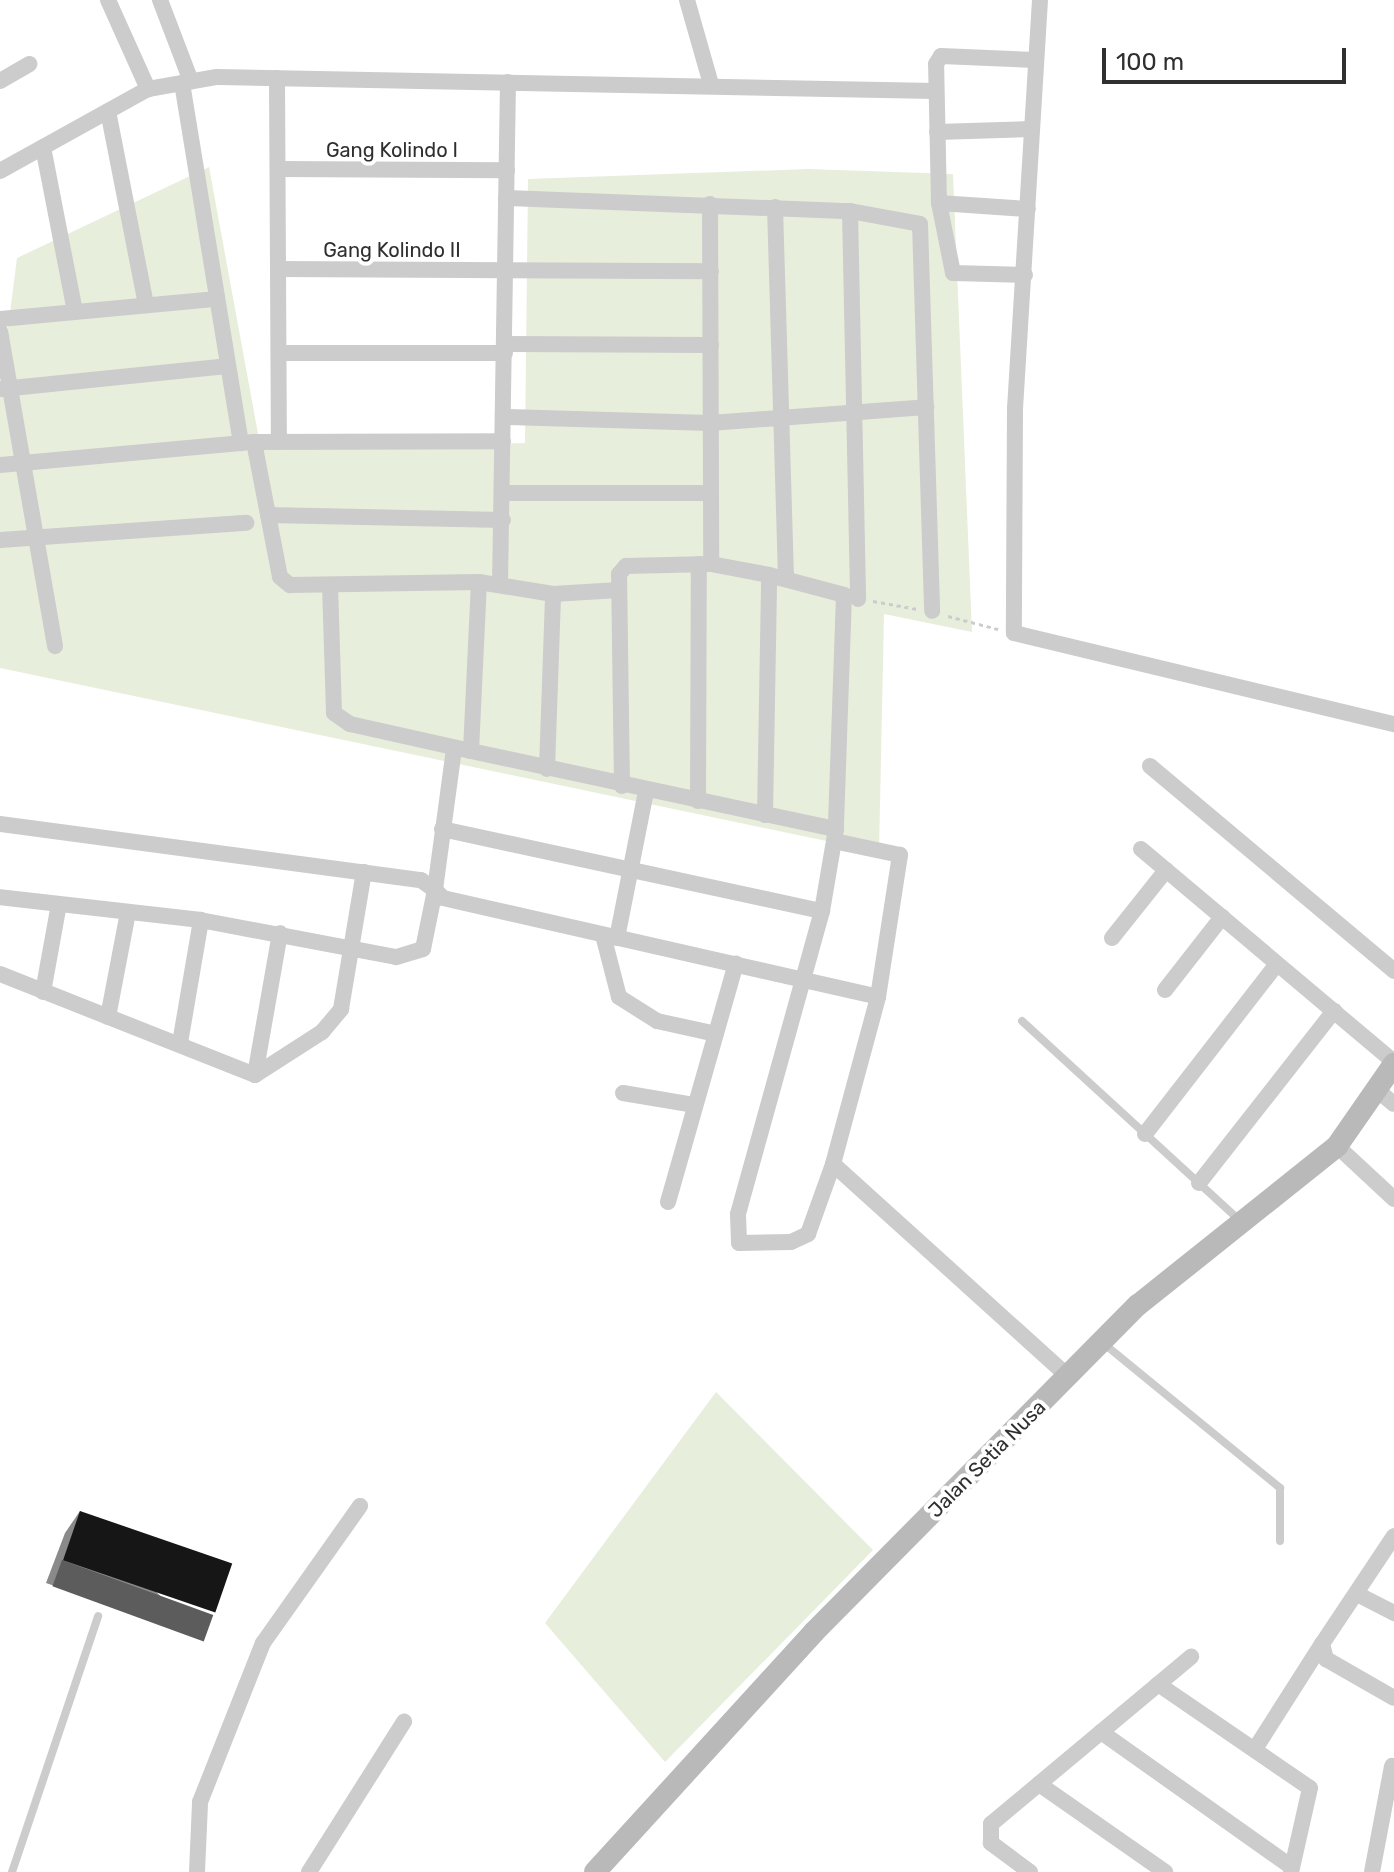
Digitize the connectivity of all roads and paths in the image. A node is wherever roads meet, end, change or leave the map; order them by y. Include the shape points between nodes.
1 (108, 0) edge
2 (160, 0) edge
3 (687, 0) edge
4 (1040, 0) edge
5 (1036, 60) junction
6 (30, 64) dead end
7 (277, 78) junction
8 (0, 81) edge
9 (186, 82) junction
10 (508, 82) junction
11 (711, 84) junction
12 (148, 89) junction
13 (936, 91) junction
14 (108, 111) junction
15 (1032, 129) junction
16 (937, 132) junction
17 (43, 147) junction
18 (278, 169) junction
19 (507, 170) junction
20 (0, 171) edge
21 (506, 198) junction
22 (939, 203) junction
23 (710, 204) junction
24 (775, 207) junction
25 (1028, 209) junction
26 (850, 211) junction
27 (279, 269) junction
28 (505, 271) junction
29 (711, 271) junction
30 (1025, 275) junction
31 (214, 299) junction
32 (146, 305) junction
33 (75, 311) junction
34 (0, 319) edge
35 (0, 331) edge
36 (711, 345) junction
37 (505, 348) junction
38 (279, 353) junction
39 (227, 366) junction
40 (5, 388) edge
41 (926, 407) junction
42 (854, 414) junction
43 (504, 417) junction
44 (781, 418) junction
45 (710, 423) junction
46 (503, 441) junction
47 (279, 442) junction
48 (248, 443) junction
49 (25, 463) junction
50 (0, 465) edge
51 (503, 493) junction
52 (711, 493) junction
53 (268, 515) junction
54 (503, 520) junction
55 (246, 523) dead end
56 (37, 538) junction
57 (0, 540) edge
58 (705, 564) junction
59 (769, 575) junction
60 (786, 578) junction
61 (479, 582) junction
62 (330, 585) junction
63 (500, 585) junction
64 (619, 590) junction
65 (553, 594) junction
66 (858, 599) joint
67 (932, 611) junction
68 (1014, 633) junction
69 (55, 646) dead end
70 (1394, 724) edge
71 (462, 750) junction
72 (1150, 766) dead end
73 (547, 769) junction
74 (622, 786) junction
75 (646, 791) junction
76 (698, 801) junction
77 (765, 815) junction
78 (0, 824) edge
79 (442, 829) junction
80 (835, 835) junction
81 (1141, 849) dead end
82 (632, 866) junction
83 (1166, 870) junction
84 (364, 872) junction
85 (435, 890) junction
86 (0, 897) edge
87 (59, 904) junction
88 (822, 911) junction
89 (128, 912) junction
90 (1222, 917) junction
91 (201, 920) junction
92 (280, 933) junction
93 (610, 937) junction
94 (1112, 938) dead end
95 (352, 945) junction
96 (736, 963) junction
97 (1277, 964) junction
98 (1394, 971) edge
99 (0, 974) edge
100 (804, 981) junction
101 (1165, 990) dead end
102 (43, 992) junction
103 (878, 997) junction
104 (1334, 1011) junction
105 (108, 1017) junction
106 (1022, 1021) dead end
107 (716, 1034) junction
108 (180, 1043) junction
109 (1394, 1063) edge
110 (255, 1075) junction
111 (1376, 1089) junction
112 (623, 1093) dead end
113 (1394, 1104) edge
114 (695, 1105) junction
115 (1145, 1134) junction
116 (1337, 1146) junction
117 (833, 1164) junction
118 (1199, 1183) junction
119 (1394, 1199) edge
120 (668, 1202) dead end
121 (1243, 1224) junction
122 (1103, 1343) junction
123 (1069, 1377) junction
124 (360, 1506) dead end
125 (1394, 1536) edge
126 (1280, 1541) dead end
127 (1357, 1594) junction
128 (1394, 1613) edge
129 (98, 1616) dead end
130 (1322, 1644) junction
131 (1191, 1657) dead end
132 (1158, 1684) junction
133 (1394, 1698) edge
134 (404, 1722) dead end
135 (1101, 1732) junction
136 (1255, 1749) junction
137 (1392, 1766) dead end
138 (1039, 1784) junction
139 (1292, 1870) edge
140 (12, 1872) edge
141 (197, 1872) edge
142 (309, 1872) edge
143 (595, 1872) edge
144 (1030, 1872) edge
145 (1165, 1872) edge
146 (1372, 1872) edge

1 - 12 street
2 - 9 street
3 - 11 street
4 - 5 street
5 - 13 street via 941,56 936,59
5 - 15 street
6 - 8 street
7 - 9 street
7 - 10 street
7 - 18 street
9 - 12 street
9 - 31 street
10 - 11 street
10 - 19 street
11 - 13 street
12 - 14 street
13 - 16 street
14 - 17 street
14 - 32 street
15 - 16 street
15 - 25 street
16 - 22 street
17 - 20 street
17 - 33 street
18 - 19 street, Gang Kolindo I
18 - 27 street
19 - 21 street
21 - 23 street
21 - 28 street
22 - 25 street
22 - 30 street via 953,273
23 - 24 street
23 - 29 street
24 - 26 street
24 - 44 street
25 - 30 street
26 - 41 street via 913,220 922,228
26 - 42 street
27 - 28 street, Gang Kolindo II
27 - 38 street
28 - 29 street, Gang Kolindo II
28 - 37 street
29 - 36 street
30 - 68 street via 1015,408
31 - 32 street
31 - 39 street
32 - 33 street
33 - 34 street
35 - 40 street
36 - 37 street
36 - 45 street
37 - 38 street
37 - 43 street
38 - 47 street
39 - 40 street
39 - 48 street
40 - 49 street
41 - 42 street
41 - 67 street
42 - 44 street
42 - 66 street
43 - 45 street
43 - 46 street
44 - 45 street
44 - 60 street
45 - 52 street
46 - 47 street
46 - 51 street
47 - 48 street
48 - 49 street
48 - 53 street
49 - 50 street
49 - 56 street
51 - 52 street
51 - 54 street
52 - 58 street
53 - 54 street
53 - 62 street via 280,577 290,585
54 - 63 street
55 - 56 street
56 - 57 street
56 - 69 street
58 - 59 street
58 - 64 street via 626,566 619,574
58 - 76 street
59 - 60 street
59 - 77 street
60 - 80 street via 844,595
61 - 62 street
61 - 63 street
61 - 71 street
62 - 71 street via 334,713 350,724
63 - 65 street
64 - 65 street
64 - 74 street
65 - 73 street
66 - 67 path
67 - 68 path
68 - 70 street
71 - 73 street
71 - 79 street
72 - 98 street
73 - 74 street
74 - 75 street
75 - 76 street
75 - 82 street
76 - 77 street
77 - 80 street
78 - 84 street
79 - 82 street
79 - 85 street
80 - 88 street
80 - 103 street via 900,855
81 - 83 street
82 - 88 street
82 - 93 street
83 - 90 street
83 - 94 street
84 - 85 street via 421,880
84 - 95 street
85 - 93 street via 443,898
85 - 95 street via 423,949 396,957
86 - 87 street
87 - 89 street
87 - 102 street
88 - 100 street
89 - 91 street
89 - 105 street
90 - 97 street
90 - 101 street
91 - 92 street
91 - 108 street
92 - 95 street
92 - 110 street
93 - 96 street
93 - 107 street via 619,997 626,1004 657,1021
95 - 110 street via 341,1009 322,1032
96 - 100 street
96 - 107 street
97 - 104 street
97 - 115 street
99 - 102 street
100 - 103 street
100 - 117 street via 738,1214 739,1243 791,1242 808,1234
102 - 105 street
103 - 117 street
104 - 109 street
104 - 118 street
105 - 108 street
106 - 115 lane
107 - 114 street
108 - 110 street
109 - 111 street, Jalan Setia Nusa
111 - 113 street
111 - 116 street, Jalan Setia Nusa
112 - 114 street
114 - 120 street
115 - 118 lane
116 - 119 street
116 - 121 street, Jalan Setia Nusa
117 - 123 street
118 - 121 lane
121 - 122 street, Jalan Setia Nusa via 1138,1305
122 - 123 street, Jalan Setia Nusa
122 - 126 lane via 1280,1488
123 - 143 street, Jalan Setia Nusa via 814,1632
124 - 141 street via 263,1643 200,1802
125 - 127 street
127 - 128 street
127 - 130 street
129 - 140 lane
130 - 133 street via 1326,1659
130 - 136 street
131 - 132 street
132 - 135 street
132 - 136 street
134 - 142 street
135 - 138 street
135 - 139 street
136 - 139 street via 1310,1788
137 - 146 street
138 - 144 street via 991,1824 989,1834 998,1850
138 - 145 street

